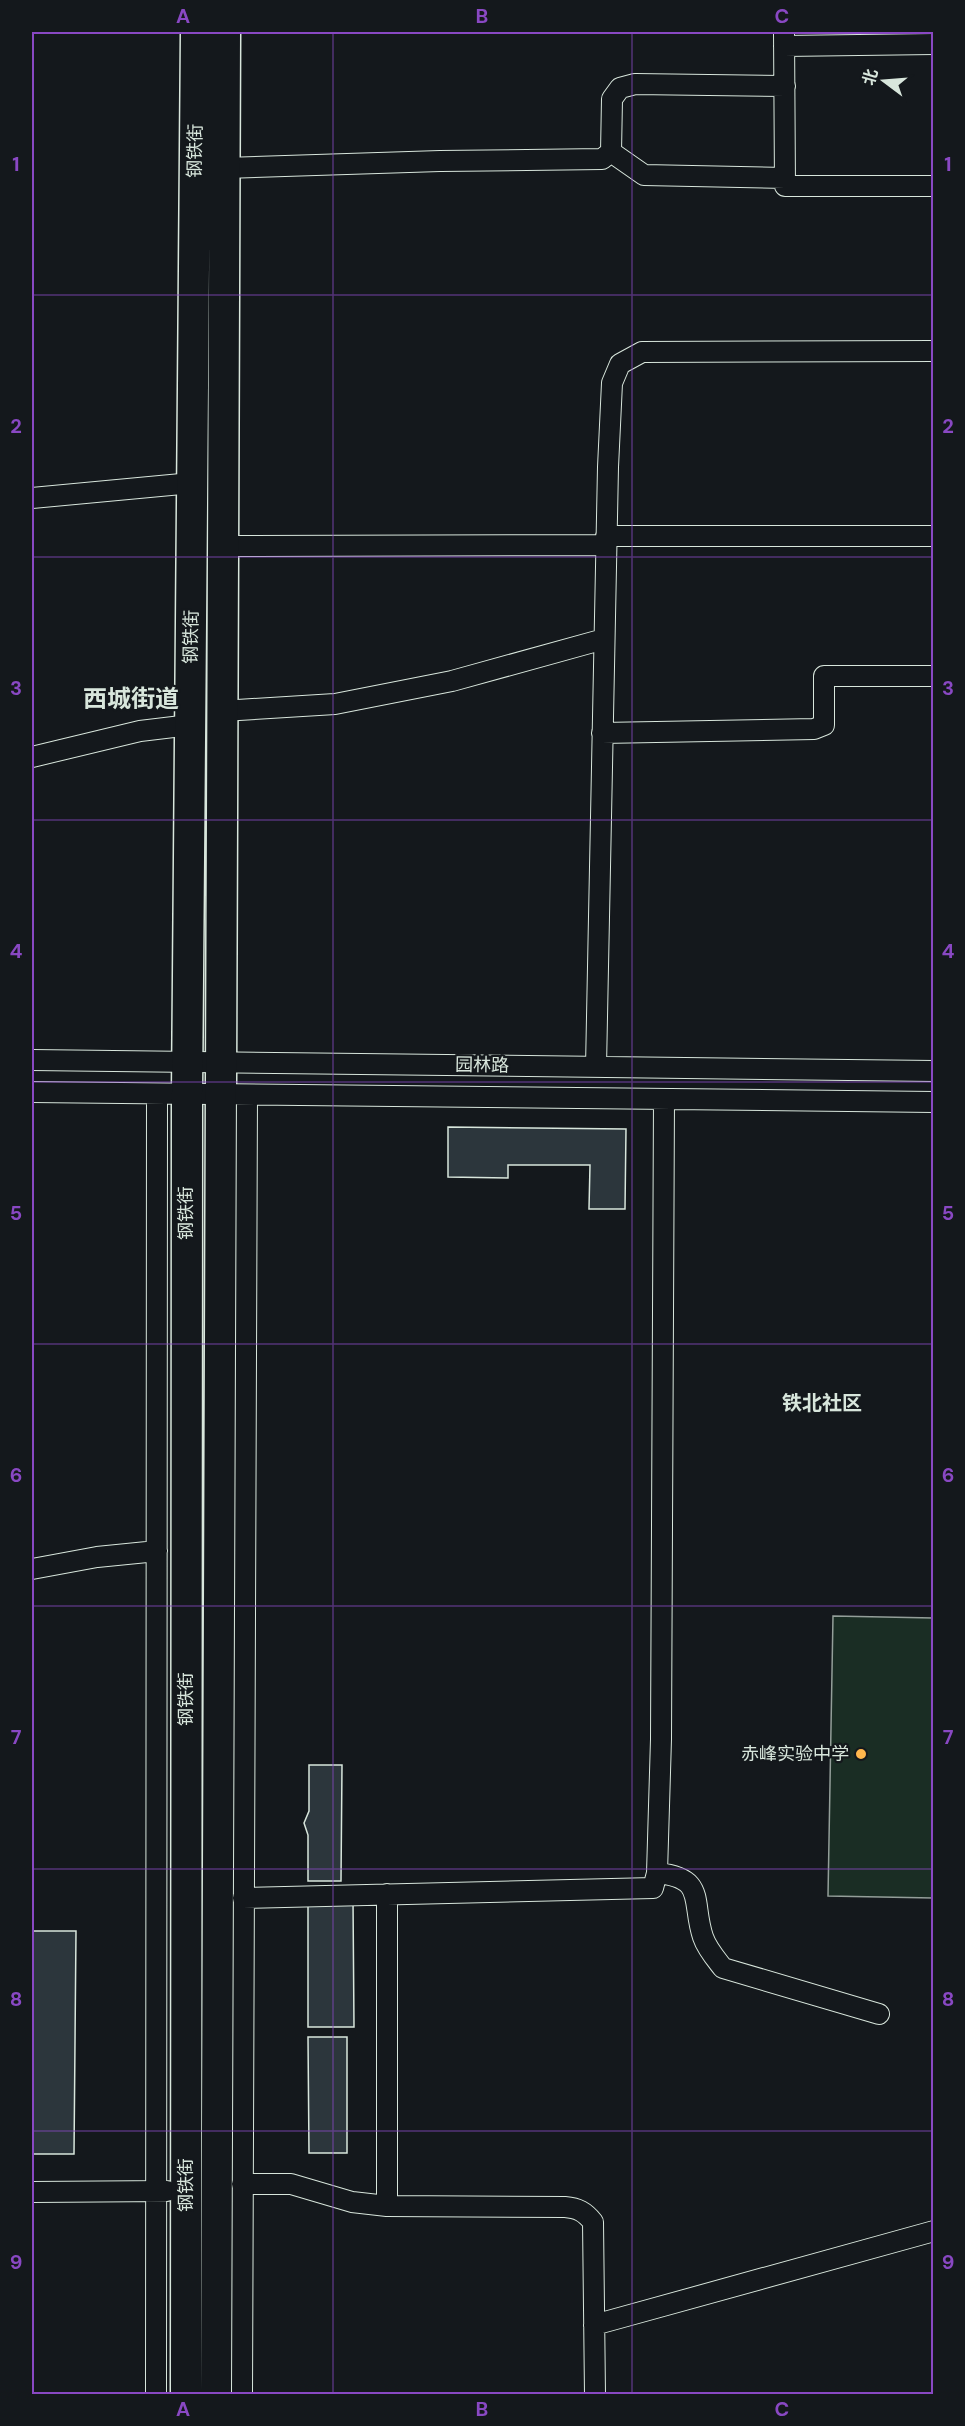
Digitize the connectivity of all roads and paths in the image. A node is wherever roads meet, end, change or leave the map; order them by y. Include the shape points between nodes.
1 (196, 32) edge
2 (225, 32) edge
3 (784, 39) edge
4 (933, 44) edge
5 (785, 86) junction
6 (611, 152) junction
7 (225, 168) junction
8 (785, 178) junction
9 (933, 186) edge
10 (933, 351) edge
11 (192, 483) junction
12 (32, 498) edge
13 (933, 536) edge
14 (606, 541) junction
15 (223, 546) junction
16 (604, 639) junction
17 (933, 676) edge
18 (222, 711) junction
19 (190, 725) junction
20 (603, 733) junction
21 (32, 757) edge
22 (32, 1060) edge
23 (187, 1062) junction
24 (220, 1062) junction
25 (596, 1067) junction
26 (933, 1071) edge
27 (32, 1092) edge
28 (157, 1094) junction
29 (187, 1094) junction
30 (233, 1095) junction
31 (664, 1099) junction
32 (933, 1102) edge
33 (157, 1551) junction
34 (32, 1569) edge
35 (657, 1873) junction
36 (387, 1894) junction
37 (243, 1898) junction
38 (879, 2014) dead end
39 (242, 2184) junction
40 (156, 2191) junction
41 (186, 2191) junction
42 (32, 2192) edge
43 (387, 2206) junction
44 (933, 2231) edge
45 (594, 2325) junction
46 (156, 2394) edge
47 (186, 2394) edge
48 (216, 2394) edge
49 (242, 2394) edge
50 (595, 2394) edge

1 - 11 highway, 钢铁街
2 - 7 highway, 钢铁街
3 - 4 street
3 - 5 street
5 - 6 street via 635,84 620,88 612,99
5 - 8 street
6 - 7 street via 602,159
6 - 8 street via 644,175
7 - 15 highway, 钢铁街
8 - 9 street via 785,186
10 - 14 street via 642,352 620,364 612,383
11 - 12 street
11 - 19 highway, 钢铁街
13 - 14 street
14 - 15 street
14 - 16 street
15 - 18 highway, 钢铁街
16 - 18 street via 452,681 335,704
16 - 20 street
17 - 20 street via 824,676 824,725 814,729
18 - 24 highway, 钢铁街
19 - 21 street via 140,730
19 - 23 highway, 钢铁街
20 - 25 street
22 - 23 street, 园林路
23 - 24 street, 园林路
23 - 29 highway, 钢铁街
24 - 25 street, 园林路
24 - 30 highway, 钢铁街
25 - 26 street, 园林路
27 - 28 street, 园林路
28 - 29 street, 园林路
28 - 33 street
29 - 30 street, 园林路
29 - 41 highway, 钢铁街
30 - 31 street, 园林路
30 - 37 street
30 - 48 highway, 钢铁街
31 - 32 street, 园林路
31 - 35 street
33 - 34 street
33 - 40 street
35 - 36 street via 654,1888
35 - 38 street via 678,1875 692,1887 703,1936 723,1968
36 - 37 street
36 - 43 street
37 - 39 street
39 - 43 street via 291,2184 352,2202
39 - 49 street
40 - 41 street
40 - 42 street
40 - 46 street
41 - 47 highway, 钢铁街
43 - 45 street via 565,2207 586,2213 593,2222
44 - 45 street
45 - 50 street

